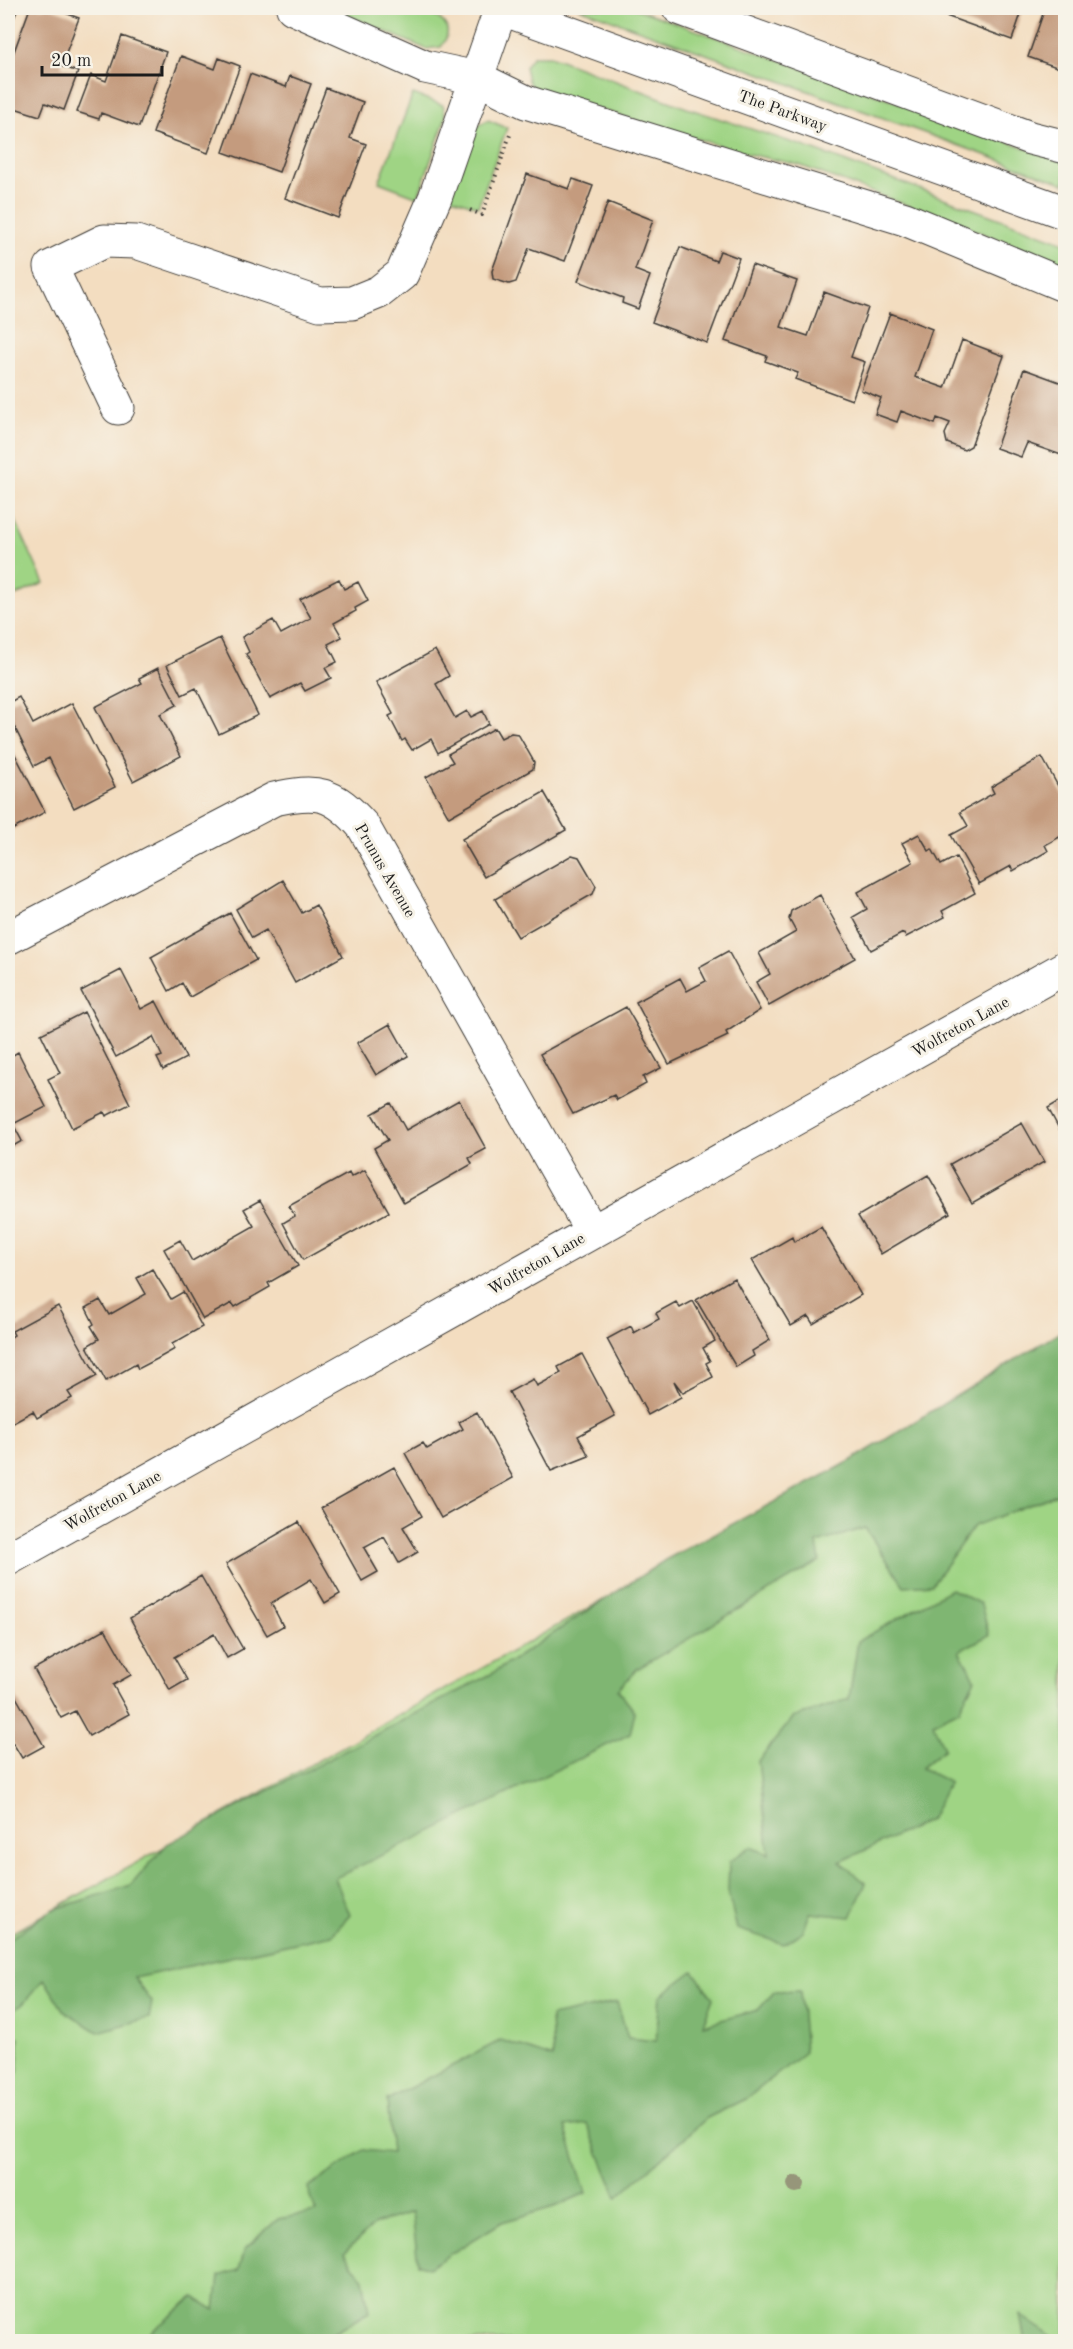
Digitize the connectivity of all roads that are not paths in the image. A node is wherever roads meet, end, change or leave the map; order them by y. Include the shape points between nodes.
1 (292, 8) edge
2 (501, 8) edge
3 (679, 8) edge
4 (477, 78) junction
5 (1065, 147) edge
6 (1065, 213) edge
7 (1065, 286) edge
8 (118, 408) dead end
9 (8, 938) edge
10 (1065, 967) edge
11 (592, 1232) junction
12 (8, 1559) edge

1 - 4 street via 425,67
2 - 4 street
2 - 6 street, The Parkway
3 - 5 street via 1030,138
4 - 7 street via 526,102 905,219
4 - 8 street via 435,198 402,274 379,292 352,303 320,304 136,242 104,241 51,267
9 - 11 street, Prunus Avenue via 274,799 301,793 323,794 345,806 363,826
10 - 11 street, Wolfreton Lane
11 - 12 street, Wolfreton Lane

